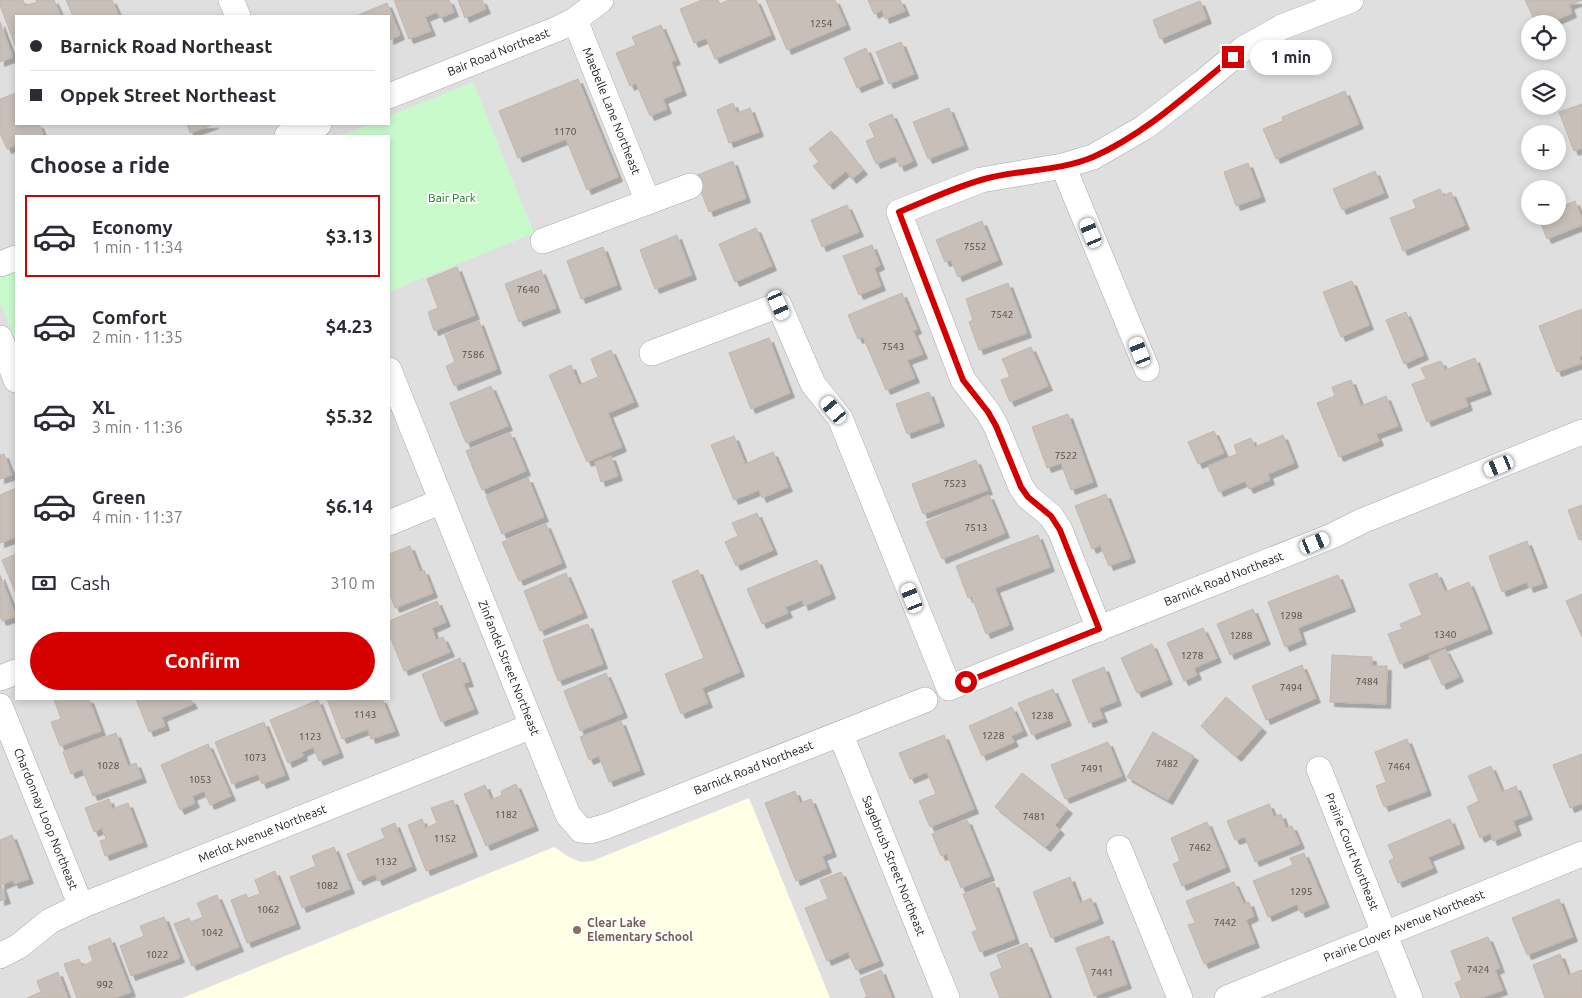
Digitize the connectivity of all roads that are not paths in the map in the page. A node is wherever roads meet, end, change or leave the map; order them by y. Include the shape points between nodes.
1 (231, 0) edge
2 (601, 0) edge
3 (1351, 0) edge
4 (238, 15) edge
5 (575, 20) junction
6 (390, 96) edge
7 (316, 125) edge
8 (289, 135) edge
9 (1064, 166) junction
10 (690, 186) dead end
11 (648, 202) junction
12 (543, 241) dead end
13 (15, 258) edge
14 (0, 264) edge
15 (0, 338) edge
16 (652, 353) dead end
17 (1147, 369) dead end
18 (390, 372) edge
19 (15, 377) edge
20 (1582, 432) edge
21 (442, 502) junction
22 (390, 523) edge
23 (1099, 629) junction
24 (15, 672) edge
25 (0, 678) edge
26 (925, 700) dead end
27 (0, 706) edge
28 (532, 726) junction
29 (841, 734) junction
30 (1319, 770) dead end
31 (581, 830) joint
32 (1119, 848) dead end
33 (1579, 863) edge
34 (80, 906) junction
35 (1385, 934) junction
36 (0, 956) edge
37 (947, 998) edge
38 (1180, 998) edge
39 (1227, 998) edge
40 (1410, 998) edge

1 - 4 street
2 - 5 street, Bair Road Northeast
3 - 9 street via 1282,27 1243,49 1145,127 1093,157
5 - 6 street, Bair Road Northeast
5 - 11 street, Maebelle Lane Northeast
7 - 8 street
9 - 17 street
9 - 23 street via 981,180 899,212 963,380 996,426 1021,487 1051,516 1060,530
10 - 11 street
11 - 12 street
13 - 14 street
15 - 19 street
16 - 23 street, Barnick Road Northeast via 779,305 813,384 840,418 949,688
18 - 21 street, Zinfandel Street Northeast
20 - 23 street, Barnick Road Northeast
21 - 22 street
21 - 28 street, Zinfandel Street Northeast
24 - 25 street
26 - 29 street, Barnick Road Northeast
27 - 34 street, Chardonnay Loop Northeast
28 - 31 street, Zinfandel Street Northeast via 568,815
28 - 34 street, Merlot Avenue Northeast
29 - 31 street, Barnick Road Northeast via 607,826
29 - 37 street, Sagebrush Street Northeast
30 - 35 street, Prairie Court Northeast
32 - 38 street
33 - 35 street, Prairie Clover Avenue Northeast
34 - 36 street, Merlot Avenue Northeast via 50,921 20,946
35 - 39 street, Prairie Clover Avenue Northeast
35 - 40 street, Prairie Court Northeast

